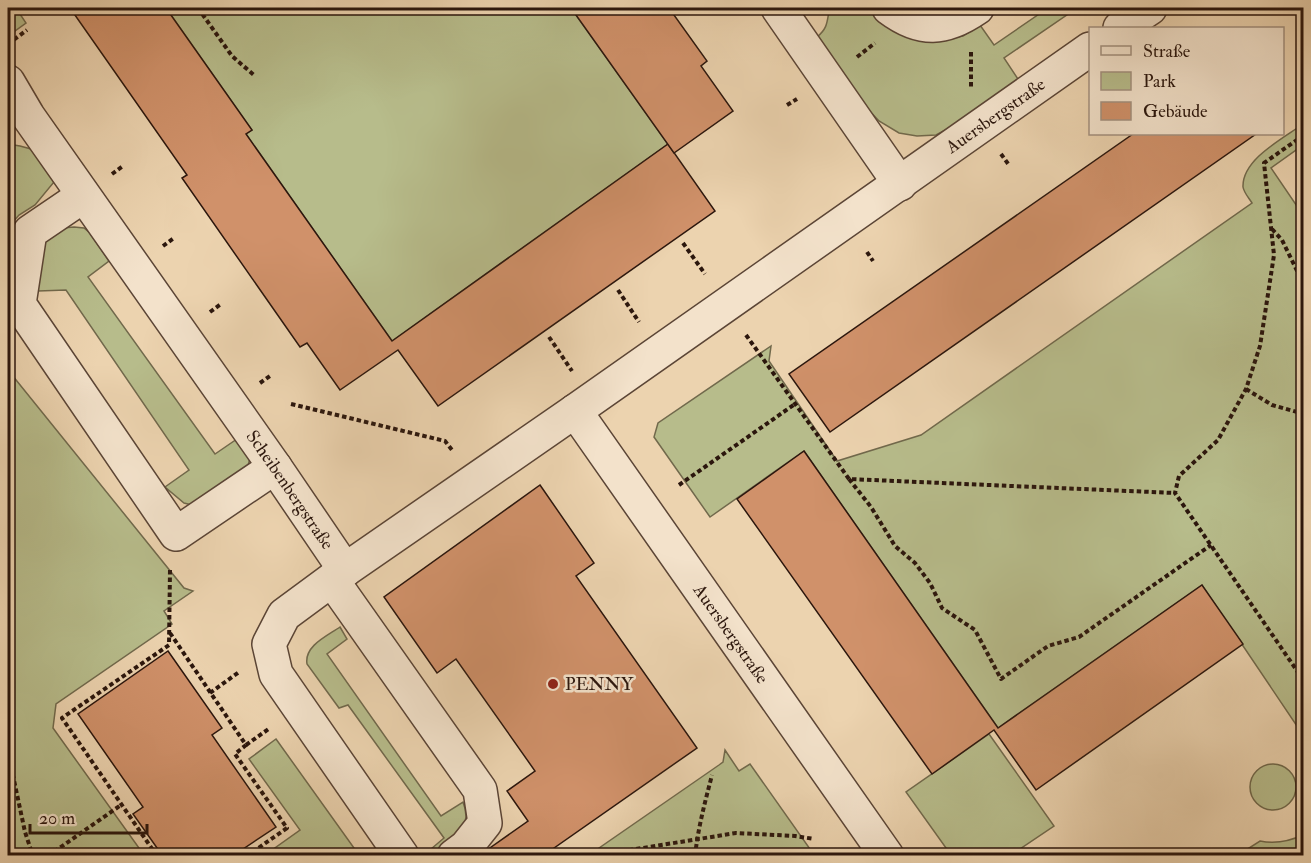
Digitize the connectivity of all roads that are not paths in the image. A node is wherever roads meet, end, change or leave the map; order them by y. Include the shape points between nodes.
1 (778, 8) edge
2 (889, 8) edge
3 (1150, 8) edge
4 (971, 12) edge
5 (1122, 27) edge
6 (1089, 50) edge
7 (8, 82) edge
8 (18, 117) edge
9 (900, 184) junction
10 (83, 196) junction
11 (574, 411) junction
12 (275, 467) junction
13 (338, 575) junction
14 (402, 855) edge
15 (454, 855) edge
16 (887, 855) edge

1 - 9 street
2 - 4 street via 919,24 936,26
3 - 5 street
6 - 9 street, Auersbergstraße
7 - 8 street, Scheibenbergstraße
8 - 10 street, Scheibenbergstraße
9 - 11 street, Auersbergstraße
10 - 12 street, Scheibenbergstraße
10 - 12 street via 30,232 19,304 176,534
11 - 13 street, Auersbergstraße
11 - 16 street, Auersbergstraße
12 - 13 street, Scheibenbergstraße
13 - 14 street via 284,615 269,644 276,674
13 - 15 street, Scheibenbergstraße via 480,790 485,823 466,847

